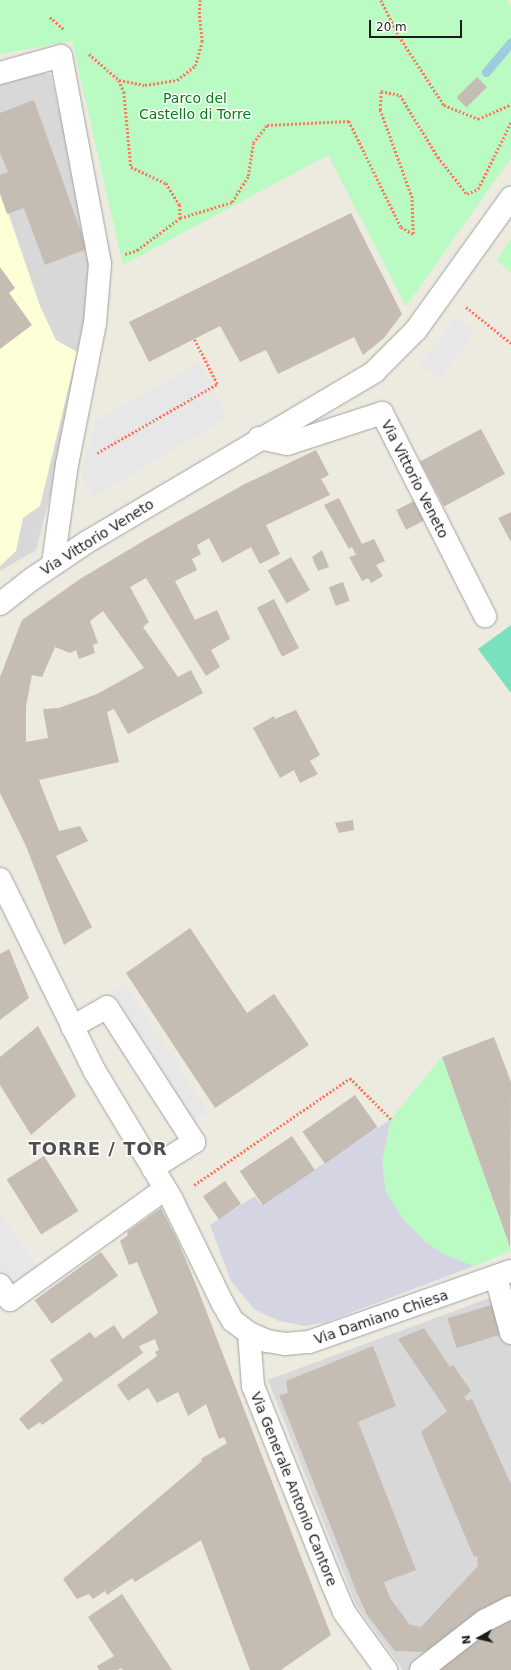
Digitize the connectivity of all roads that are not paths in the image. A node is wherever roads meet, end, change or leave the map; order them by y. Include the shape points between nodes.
1 (0, 73) edge
2 (511, 198) edge
3 (259, 438) junction
4 (53, 564) junction
5 (0, 604) edge
6 (485, 616) dead end
7 (0, 879) edge
8 (72, 1027) junction
9 (153, 1168) junction
10 (169, 1195) junction
11 (504, 1274) edge
12 (0, 1285) edge
13 (249, 1333) junction
14 (511, 1333) edge
15 (511, 1607) edge
16 (386, 1670) edge
17 (421, 1670) edge

1 - 4 street via 61,56 100,264 95,323 67,464
2 - 3 street, Via Vittorio Veneto via 416,330 374,372
3 - 4 street, Via Vittorio Veneto
3 - 6 street, Via Vittorio Veneto via 287,444 382,413
4 - 5 street, Via Vittorio Veneto
7 - 8 street
8 - 9 street via 94,1070
8 - 9 street via 107,1007 194,1142
9 - 10 street
10 - 12 street via 10,1300
10 - 13 street via 223,1304 233,1321
11 - 13 street, Via Damiano Chiesa via 309,1342 285,1344 267,1341
11 - 14 street
13 - 16 street, Via Generale Antonio Cantore via 254,1386 322,1560 344,1612
15 - 17 street via 484,1621

